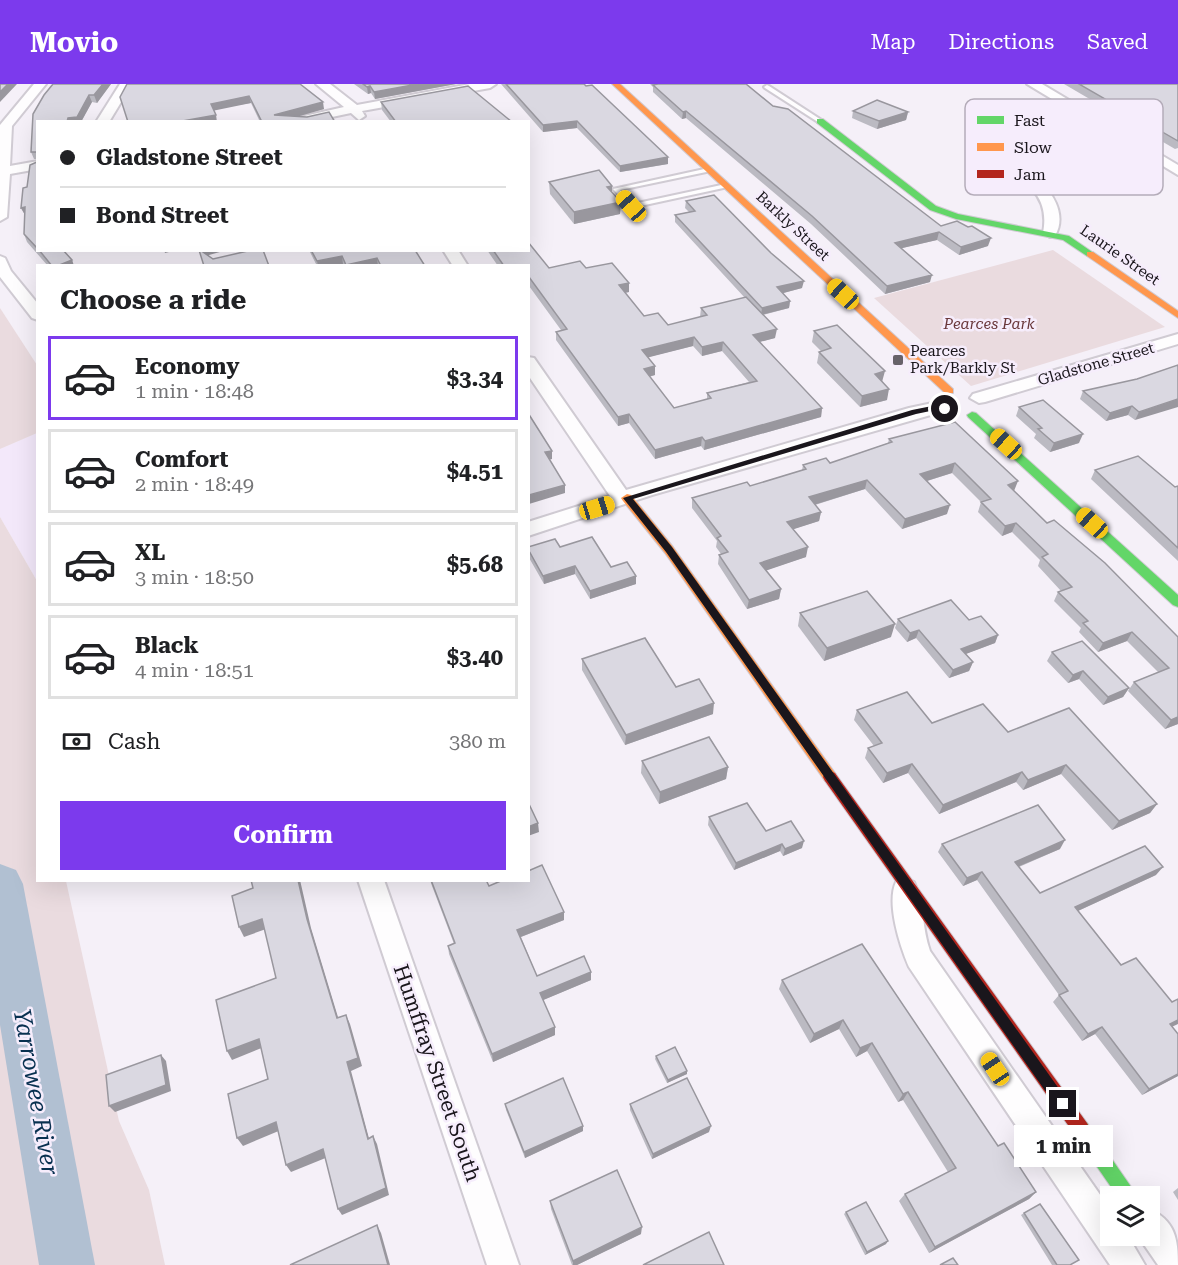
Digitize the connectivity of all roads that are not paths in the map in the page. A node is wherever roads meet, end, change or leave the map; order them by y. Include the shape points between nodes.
1 (40, 84) edge
2 (126, 84) edge
3 (322, 84) edge
4 (616, 84) edge
5 (1033, 84) edge
6 (480, 85) edge
7 (767, 87) dead end
8 (1058, 99) edge
9 (354, 109) junction
10 (103, 120) edge
11 (295, 120) edge
12 (361, 120) edge
13 (820, 121) joint
14 (1163, 162) edge
15 (36, 165) edge
16 (709, 170) junction
17 (3, 171) junction
18 (1178, 171) edge
19 (726, 186) junction
20 (1044, 195) edge
21 (0, 217) edge
22 (1050, 233) junction
23 (0, 261) edge
24 (36, 312) edge
25 (1178, 315) edge
26 (1178, 339) edge
27 (530, 365) edge
28 (945, 399) junction
29 (976, 406) junction
30 (625, 499) junction
31 (530, 528) edge
32 (1178, 602) edge
33 (372, 882) edge
34 (903, 882) junction
35 (1121, 1186) edge
36 (1160, 1240) edge
37 (503, 1265) edge
38 (1129, 1265) edge
39 (1178, 1265) edge

1 - 17 street via 6,126
2 - 10 street
3 - 9 street
4 - 16 street, Barkly Street
5 - 8 street
6 - 9 street
7 - 13 lane
9 - 11 street
9 - 12 street
13 - 22 street, Laurie Street via 933,208 956,216
14 - 18 street
15 - 17 street
16 - 19 street, Barkly Street
16 - 19 lane via 616,189 631,206
17 - 21 street
19 - 28 street, Barkly Street
20 - 22 street via 1054,215
22 - 25 street, Laurie Street via 1075,242
23 - 24 street via 4,272
26 - 29 street, Gladstone Street
27 - 30 street
28 - 29 street via 956,414
28 - 29 street via 965,391
28 - 30 street via 915,412
29 - 32 street
30 - 31 street
30 - 34 street via 669,550
33 - 37 street, Humffray Street South
34 - 35 street
34 - 38 street via 910,932 919,958
36 - 39 street

